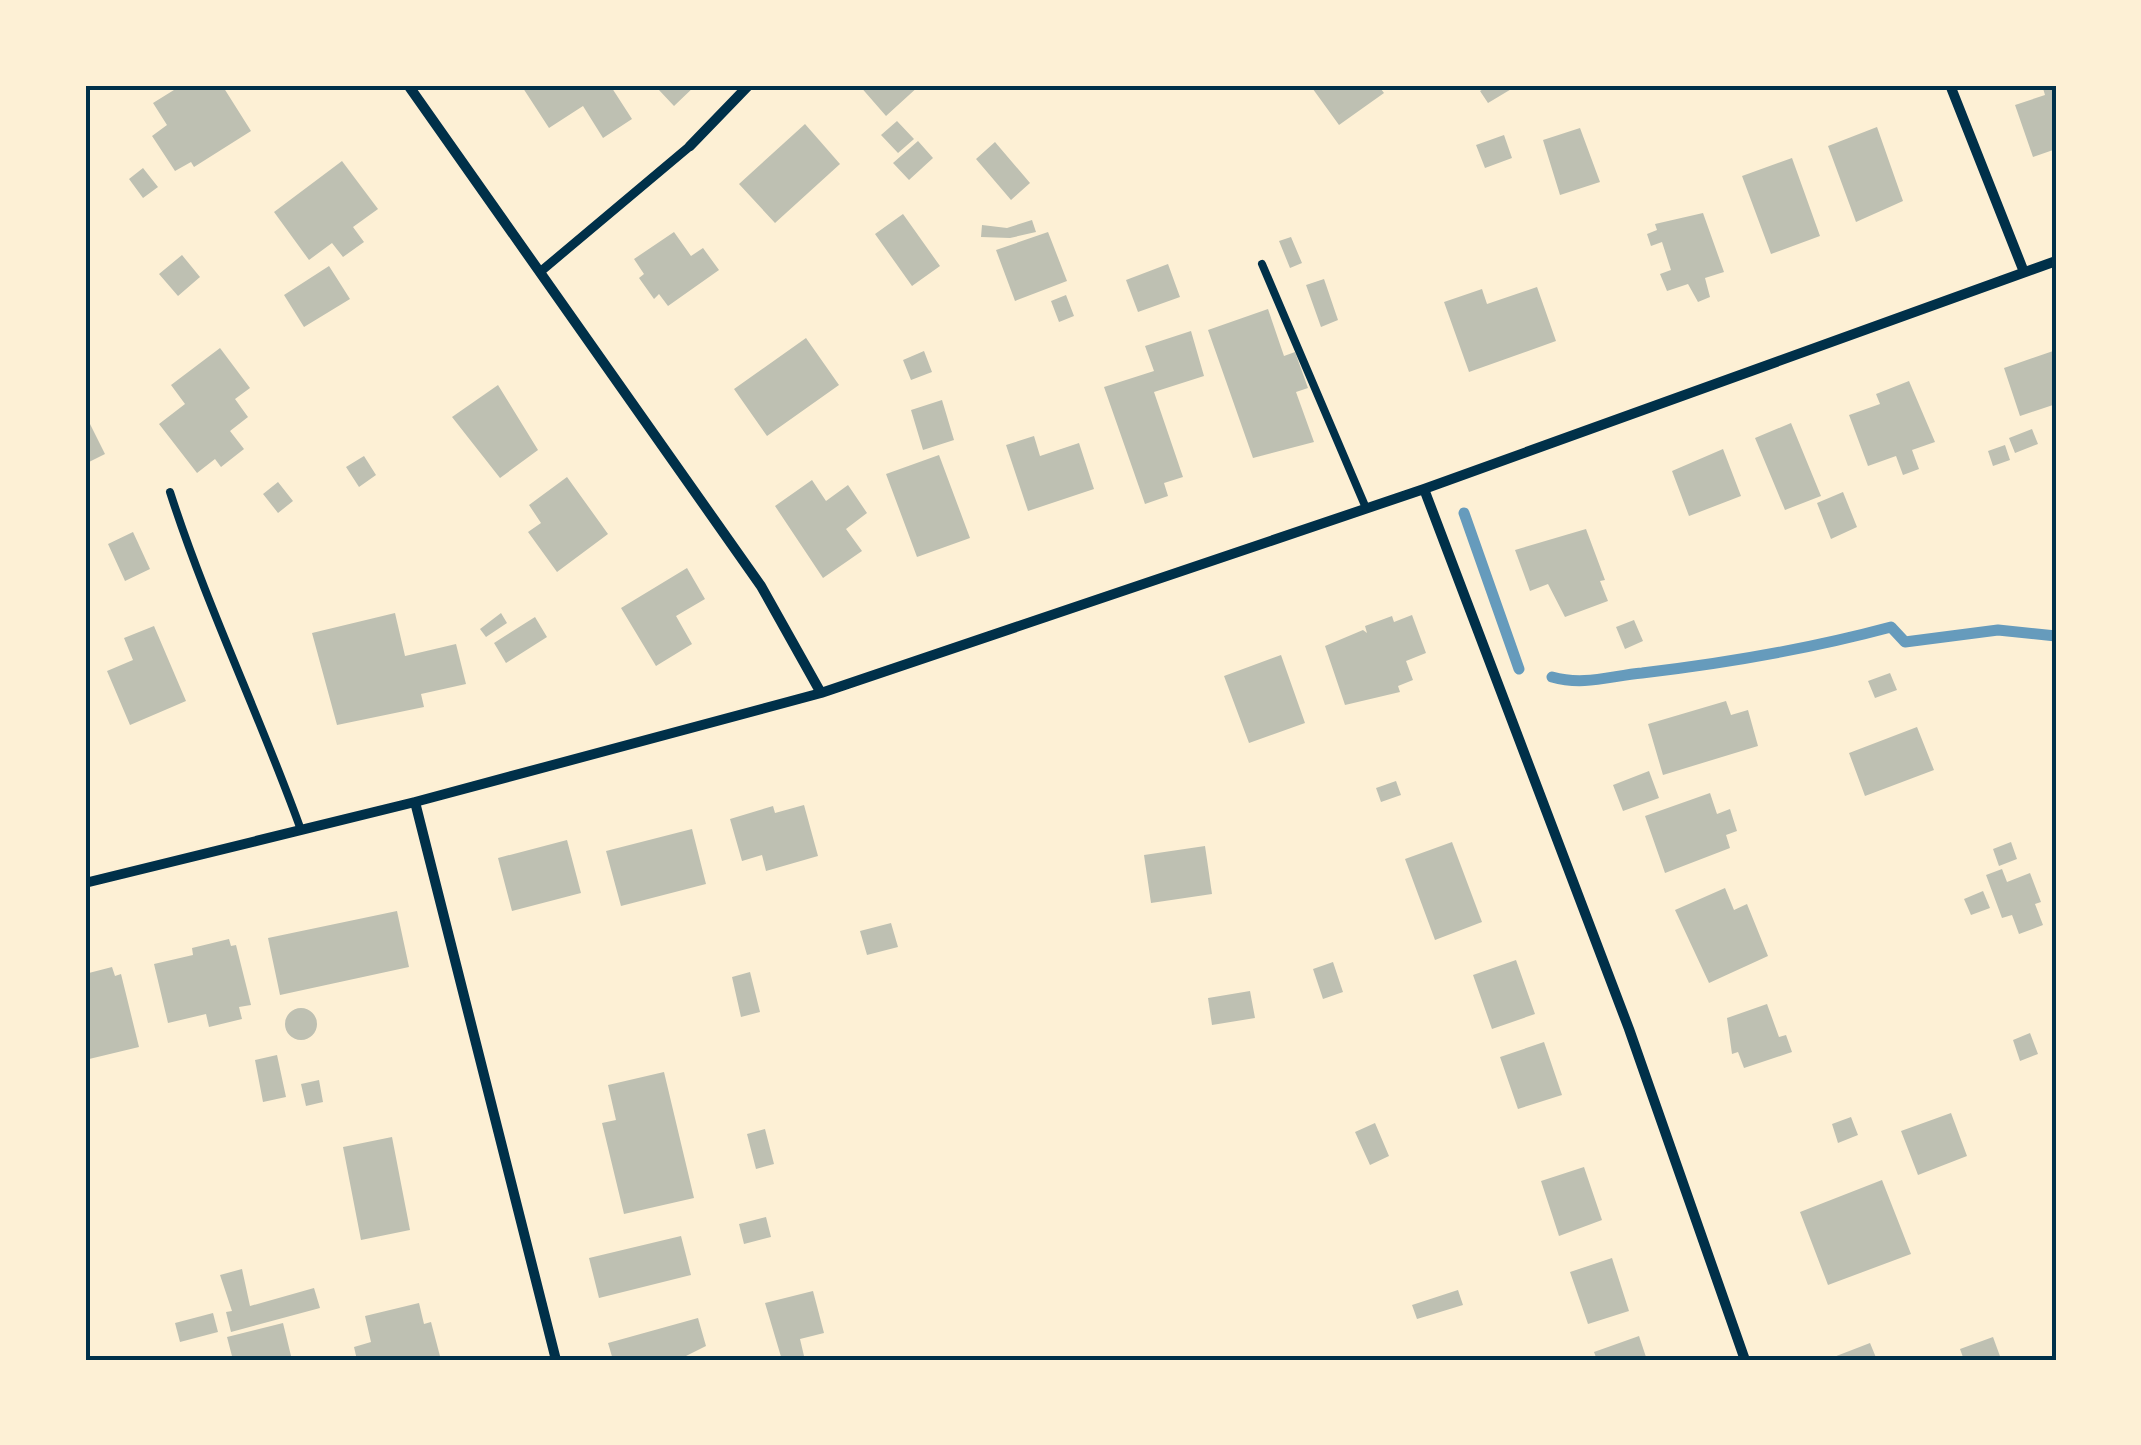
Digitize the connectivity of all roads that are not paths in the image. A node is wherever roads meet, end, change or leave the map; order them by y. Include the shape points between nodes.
1 (408, 85) edge
2 (749, 85) edge
3 (1950, 85) edge
4 (690, 146) joint
5 (2056, 260) edge
6 (1262, 264) dead end
7 (540, 272) junction
8 (2024, 272) junction
9 (1424, 489) junction
10 (170, 492) dead end
11 (1366, 508) junction
12 (821, 693) junction
13 (415, 802) junction
14 (301, 830) junction
15 (85, 883) edge
16 (556, 1360) edge
17 (1744, 1360) edge

1 - 7 street
2 - 4 street
3 - 8 street
4 - 7 street
5 - 8 street
6 - 11 lane
7 - 12 street via 761,586
8 - 9 street
9 - 11 street
9 - 17 street via 1629,1029
10 - 14 lane
11 - 12 street
12 - 13 street
13 - 14 street
13 - 16 street
14 - 15 street

